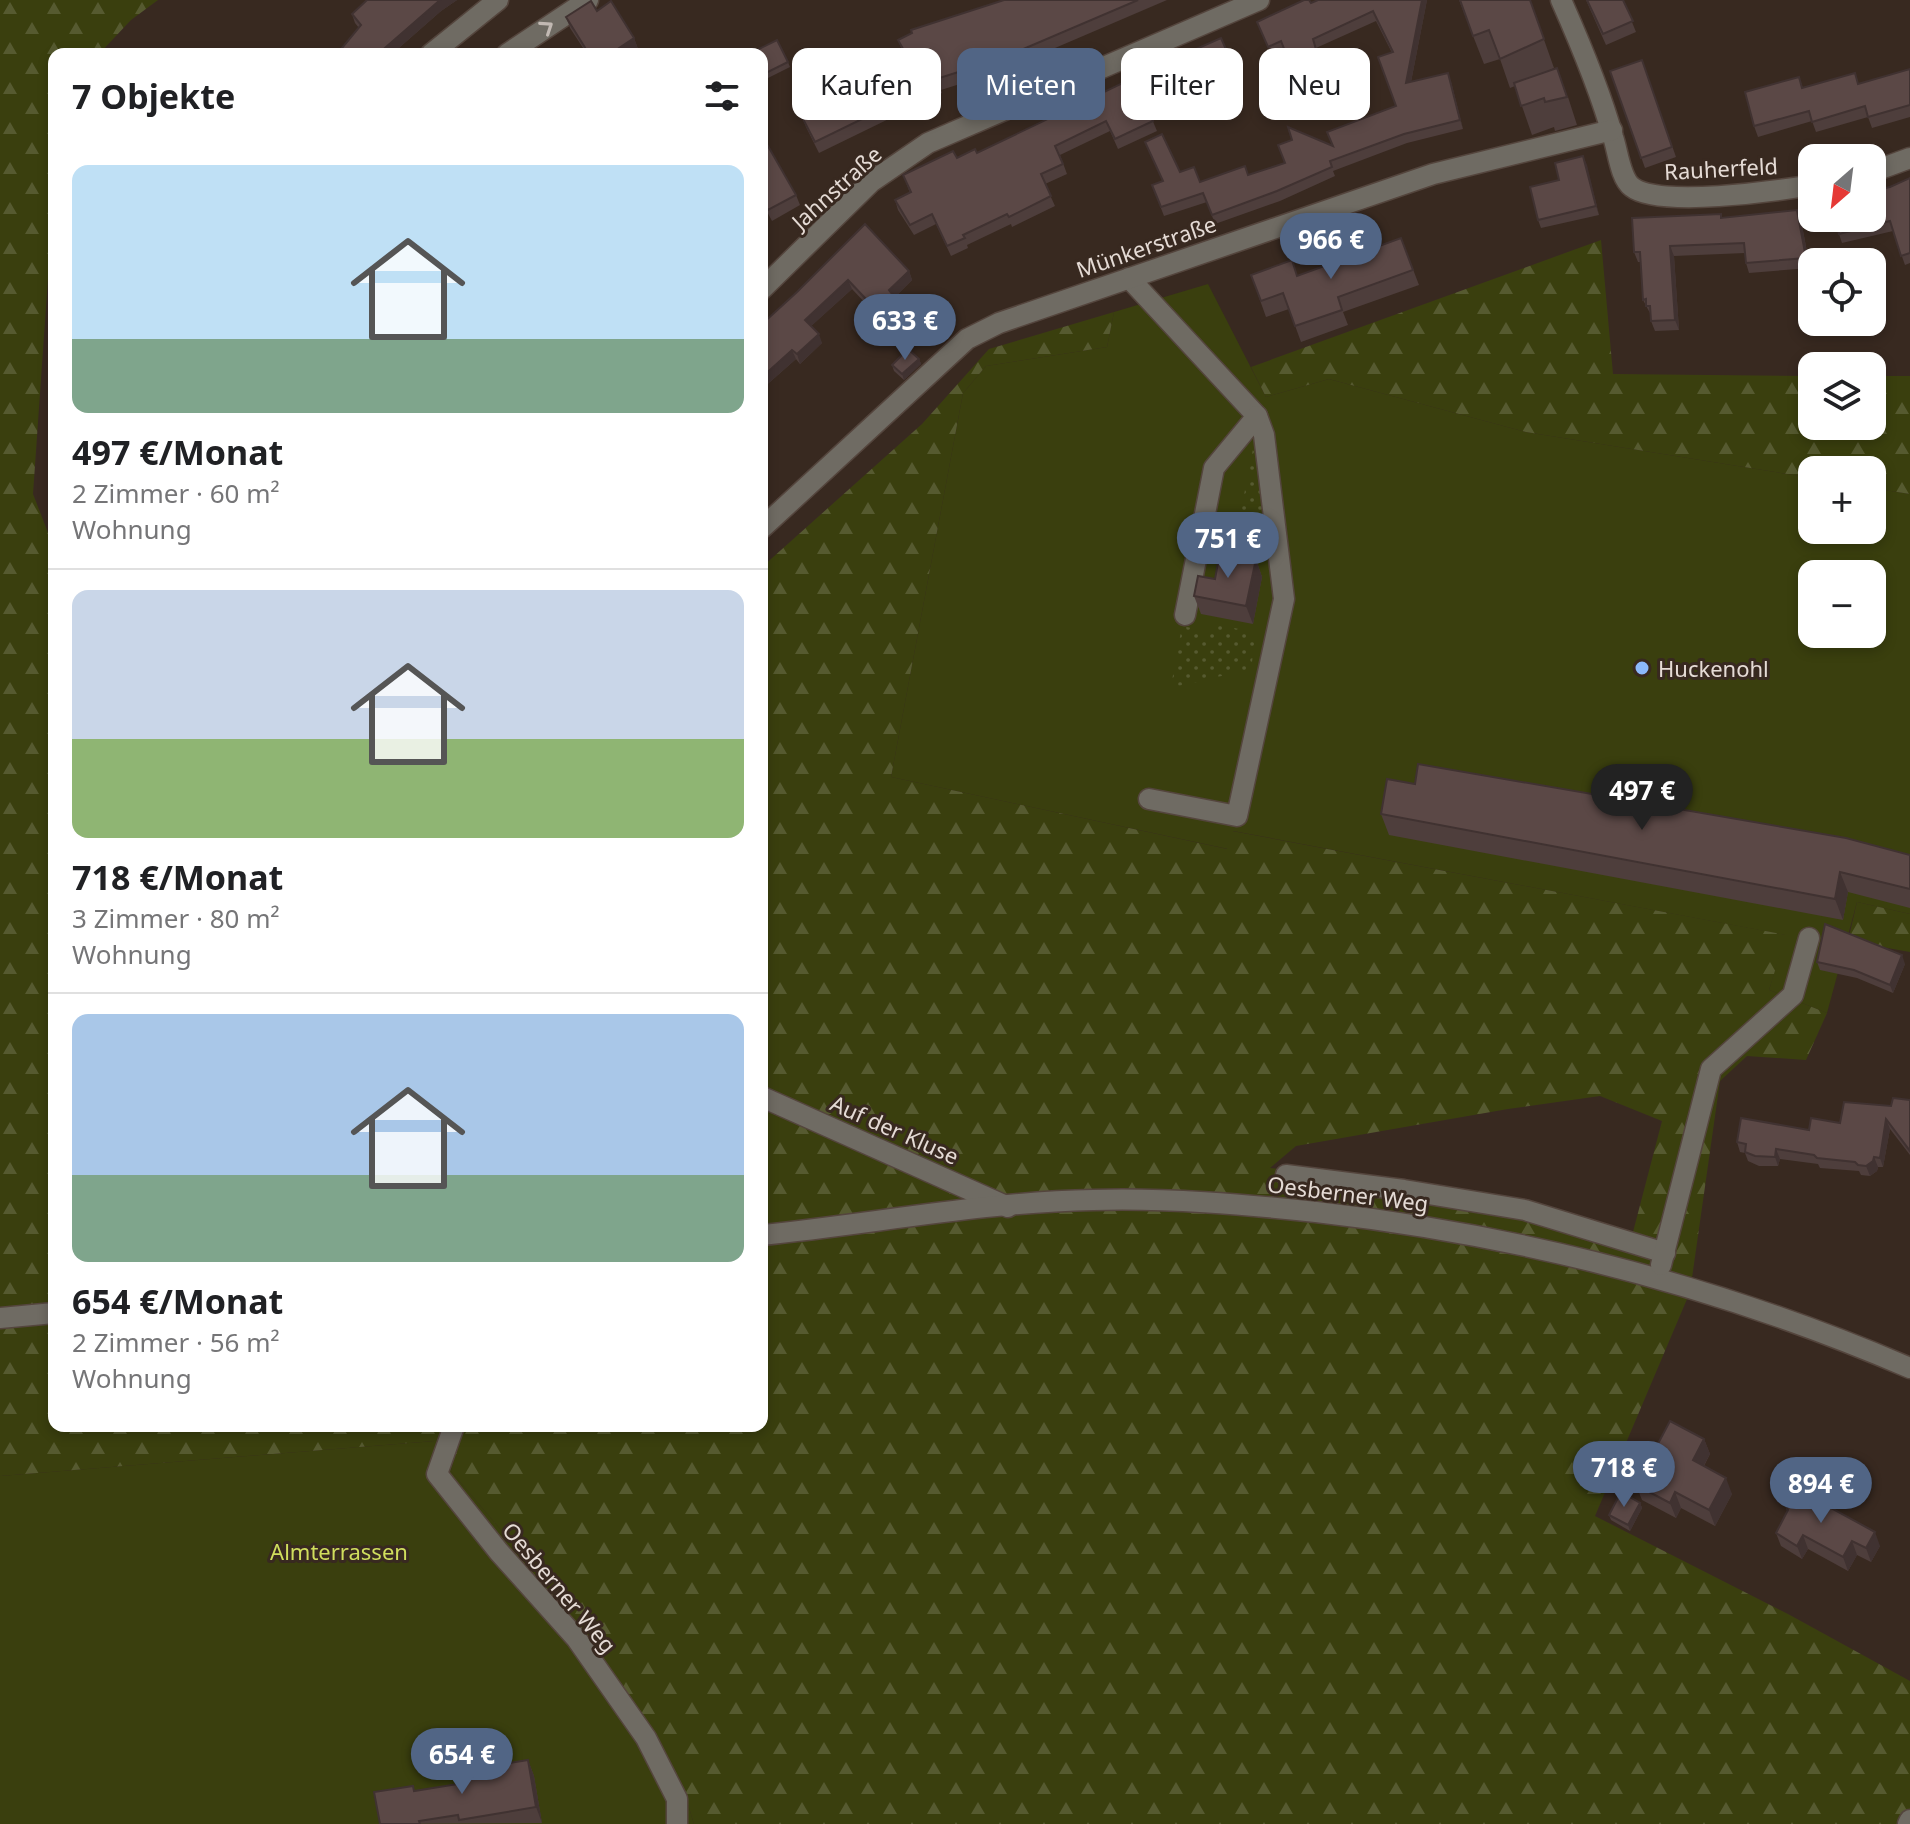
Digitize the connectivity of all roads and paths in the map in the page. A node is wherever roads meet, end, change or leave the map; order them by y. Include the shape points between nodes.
1 (498, 0) edge
2 (588, 0) edge
3 (1259, 0) edge
4 (1561, 0) edge
5 (438, 48) edge
6 (516, 48) edge
7 (1612, 130) junction
8 (1910, 158) edge
9 (1886, 167) edge
10 (1798, 186) edge
11 (1129, 278) junction
12 (768, 283) edge
13 (1257, 416) junction
14 (768, 522) edge
15 (1185, 615) dead end
16 (1149, 799) dead end
17 (1809, 938) dead end
18 (768, 1100) edge
19 (1286, 1175) dead end
20 (1008, 1207) junction
21 (768, 1234) edge
22 (1665, 1253) junction
23 (1656, 1279) junction
24 (48, 1314) edge
25 (0, 1318) edge
26 (1910, 1368) edge
27 (452, 1432) edge
28 (677, 1824) edge

1 - 5 street
6 -> 2 street
3 - 12 street, Jahnstraße via 928,143 871,182
4 - 7 street
7 - 10 street, Rauherfeld via 1625,177 1645,195 1699,196
7 - 11 street, Münkerstraße via 1433,174
8 - 9 street
11 - 13 street
11 - 14 street, Münkerstraße via 967,339
13 - 15 street via 1214,468
13 - 16 street via 1264,435 1284,599 1237,816
17 - 22 street via 1793,995 1711,1069
18 - 20 street, Auf der Kluse
19 - 22 street via 1525,1210
20 - 21 street, Oesberner Weg
20 - 23 street, Oesberner Weg via 1196,1200 1327,1213 1454,1230
22 - 23 street
23 - 26 street, Oesberner Weg
24 - 25 street
27 - 28 street, Oesberner Weg via 437,1474 576,1638 637,1725 677,1799

